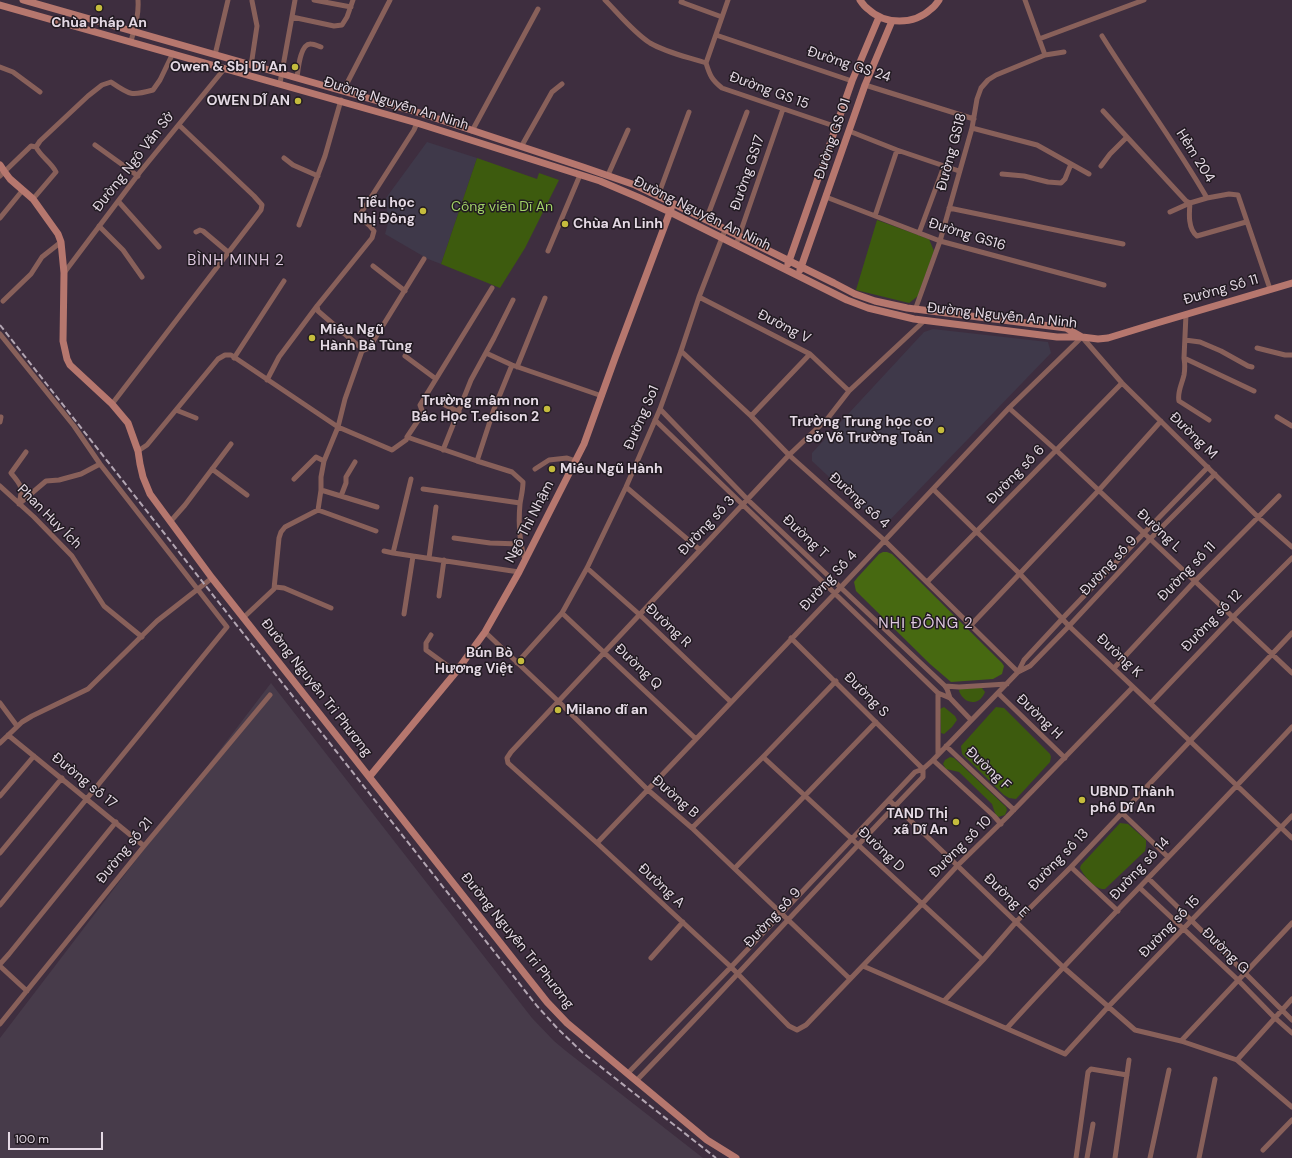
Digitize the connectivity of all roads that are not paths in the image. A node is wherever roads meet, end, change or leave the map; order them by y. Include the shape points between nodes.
1 (23, 0) edge
2 (138, 0) edge
3 (228, 0) edge
4 (295, 0) edge
5 (314, 0) edge
6 (353, 0) edge
7 (390, 0) edge
8 (605, 0) edge
9 (728, 0) edge
10 (860, 0) edge
11 (939, 0) edge
12 (1025, 0) edge
13 (1127, 0) edge
14 (1144, 0) edge
15 (252, 1) dead end
16 (681, 1) edge
17 (336, 2) edge
18 (0, 5) edge
19 (1129, 6) junction
20 (351, 7) junction
21 (538, 9) dead end
22 (292, 16) junction
23 (722, 17) junction
24 (879, 17) junction
25 (892, 21) junction
26 (134, 32) junction
27 (716, 34) junction
28 (1102, 36) dead end
29 (1039, 39) junction
30 (130, 41) junction
31 (321, 47) dead end
32 (1064, 52) dead end
33 (173, 53) junction
34 (215, 55) junction
35 (1045, 55) junction
36 (706, 63) junction
37 (251, 66) junction
38 (0, 67) edge
39 (225, 68) junction
40 (282, 74) junction
41 (297, 78) junction
42 (852, 81) junction
43 (280, 83) junction
44 (562, 84) dead end
45 (865, 85) junction
46 (343, 91) junction
47 (40, 92) dead end
48 (341, 100) junction
49 (783, 109) junction
50 (689, 112) dead end
51 (747, 112) dead end
52 (1103, 112) dead end
53 (420, 113) junction
54 (974, 119) junction
55 (417, 123) junction
56 (179, 125) junction
57 (837, 127) junction
58 (972, 128) junction
59 (628, 130) dead end
60 (472, 131) junction
61 (849, 132) junction
62 (1127, 137) junction
63 (95, 145) dead end
64 (36, 147) junction
65 (521, 147) junction
66 (897, 150) junction
67 (284, 158) dead end
68 (1071, 164) junction
69 (944, 166) junction
70 (1101, 166) dead end
71 (584, 167) junction
72 (1, 171) edge
73 (960, 171) junction
74 (1002, 174) dead end
75 (1089, 174) dead end
76 (580, 175) junction
77 (608, 175) junction
78 (138, 176) junction
79 (318, 176) junction
80 (22, 191) junction
81 (814, 193) junction
82 (658, 196) junction
83 (826, 197) junction
84 (1207, 198) junction
85 (33, 199) junction
86 (118, 201) junction
87 (1190, 203) junction
88 (674, 204) junction
89 (949, 208) junction
90 (670, 212) junction
91 (1170, 212) dead end
92 (875, 216) junction
93 (0, 218) edge
94 (706, 220) junction
95 (1246, 222) junction
96 (299, 225) dead end
97 (99, 226) junction
98 (725, 230) junction
99 (196, 232) dead end
100 (919, 233) junction
101 (739, 236) junction
102 (722, 238) junction
103 (61, 242) junction
104 (940, 242) junction
105 (1123, 244) dead end
106 (736, 245) junction
107 (159, 247) dead end
108 (548, 250) dead end
109 (229, 253) junction
110 (424, 259) dead end
111 (790, 261) junction
112 (373, 266) dead end
113 (801, 266) junction
114 (786, 270) junction
115 (64, 273) junction
116 (798, 275) junction
117 (142, 277) dead end
118 (284, 281) dead end
119 (1292, 283) edge
120 (1104, 285) dead end
121 (492, 288) dead end
122 (1270, 289) junction
123 (404, 291) junction
124 (699, 297) junction
125 (545, 298) dead end
126 (513, 300) dead end
127 (3, 301) dead end
128 (317, 306) junction
129 (916, 310) junction
130 (1186, 314) junction
131 (914, 319) junction
132 (925, 320) junction
133 (0, 334) edge
134 (1082, 337) junction
135 (1185, 340) junction
136 (1257, 348) dead end
137 (362, 351) junction
138 (682, 351) junction
139 (486, 353) junction
140 (810, 354) junction
141 (1292, 355) edge
142 (405, 356) dead end
143 (234, 358) junction
144 (1184, 358) junction
145 (515, 366) junction
146 (1252, 367) dead end
147 (436, 379) junction
148 (267, 380) junction
149 (1122, 383) junction
150 (849, 391) junction
151 (1254, 391) dead end
152 (602, 396) junction
153 (439, 402) dead end
154 (112, 404) junction
155 (1009, 408) junction
156 (660, 409) junction
157 (176, 410) junction
158 (458, 412) junction
159 (751, 416) junction
160 (1277, 417) dead end
161 (196, 418) dead end
162 (655, 420) junction
163 (1209, 420) dead end
164 (1161, 421) junction
165 (1292, 426) edge
166 (338, 427) junction
167 (406, 440) dead end
168 (231, 444) dead end
169 (443, 450) junction
170 (1056, 450) junction
171 (138, 451) junction
172 (26, 452) dead end
173 (789, 455) junction
174 (324, 461) junction
175 (477, 461) junction
176 (576, 461) junction
177 (355, 462) dead end
178 (100, 464) junction
179 (1208, 467) junction
180 (212, 469) junction
181 (535, 470) dead end
182 (1215, 474) junction
183 (294, 479) dead end
184 (411, 479) dead end
185 (0, 486) edge
186 (626, 487) junction
187 (423, 489) dead end
188 (933, 489) junction
189 (321, 490) junction
190 (1099, 490) junction
191 (247, 495) dead end
192 (341, 496) junction
193 (1279, 496) dead end
194 (748, 500) junction
195 (520, 503) junction
196 (19, 504) junction
197 (742, 505) junction
198 (377, 507) dead end
199 (436, 507) dead end
200 (318, 510) junction
201 (1258, 517) junction
202 (170, 522) junction
203 (376, 531) dead end
204 (1144, 532) junction
205 (977, 533) junction
206 (454, 538) dead end
207 (1150, 539) junction
208 (884, 540) junction
209 (520, 544) junction
210 (1292, 547) edge
211 (700, 550) junction
212 (384, 551) dead end
213 (393, 553) junction
214 (413, 556) junction
215 (428, 558) junction
216 (1292, 558) edge
217 (444, 560) junction
218 (525, 560) junction
219 (587, 568) junction
220 (519, 572) junction
221 (1020, 574) junction
222 (212, 578) junction
223 (1195, 581) junction
224 (927, 582) junction
225 (275, 587) junction
226 (841, 587) junction
227 (197, 589) junction
228 (834, 594) junction
229 (439, 596) dead end
230 (331, 608) dead end
231 (562, 613) junction
232 (404, 614) dead end
233 (640, 615) junction
234 (1233, 616) junction
235 (243, 618) junction
236 (1062, 619) junction
237 (971, 625) junction
238 (1069, 626) junction
239 (485, 632) junction
240 (1292, 633) edge
241 (431, 636) dead end
242 (142, 637) junction
243 (791, 638) junction
244 (605, 652) junction
245 (1272, 653) junction
246 (517, 663) junction
247 (1114, 668) junction
248 (456, 672) junction
249 (1018, 672) junction
250 (1292, 673) edge
251 (836, 682) junction
252 (1007, 684) junction
253 (945, 686) junction
254 (1133, 687) junction
255 (938, 693) junction
256 (998, 693) junction
257 (270, 695) dead end
258 (950, 698) junction
259 (559, 702) junction
260 (731, 702) junction
261 (0, 703) edge
262 (1151, 703) junction
263 (972, 720) junction
264 (876, 722) junction
265 (17, 726) junction
266 (1292, 727) edge
267 (8, 735) junction
268 (696, 738) junction
269 (1191, 741) junction
270 (0, 743) edge
271 (946, 746) junction
272 (511, 752) joint
273 (938, 754) junction
274 (34, 756) junction
275 (763, 757) junction
276 (1065, 758) junction
277 (933, 760) junction
278 (923, 769) junction
279 (370, 776) junction
280 (62, 778) junction
281 (1238, 785) junction
282 (648, 790) junction
283 (0, 796) edge
284 (805, 796) junction
285 (87, 798) junction
286 (889, 800) junction
287 (895, 805) junction
288 (1014, 810) junction
289 (1122, 813) junction
290 (1292, 816) edge
291 (116, 822) junction
292 (1001, 824) junction
293 (692, 828) junction
294 (1282, 828) junction
295 (1292, 838) edge
296 (852, 839) junction
297 (597, 843) junction
298 (858, 845) junction
299 (144, 846) junction
300 (0, 853) edge
301 (1168, 857) junction
302 (957, 866) junction
303 (1071, 867) junction
304 (735, 868) junction
305 (1148, 878) junction
306 (1140, 888) junction
307 (922, 904) junction
308 (0, 905) edge
309 (1118, 911) junction
310 (782, 914) junction
311 (788, 920) junction
312 (1192, 921) junction
313 (683, 922) junction
314 (1016, 922) junction
315 (1292, 923) edge
316 (1184, 929) junction
317 (651, 958) dead end
318 (983, 960) junction
319 (0, 965) edge
320 (864, 966) junction
321 (1063, 967) junction
322 (731, 968) junction
323 (1246, 973) junction
324 (737, 974) junction
325 (850, 979) junction
326 (1238, 980) junction
327 (27, 991) junction
328 (1292, 999) edge
329 (944, 1001) junction
330 (1108, 1007) junction
331 (1281, 1010) junction
332 (1274, 1017) junction
333 (1292, 1020) edge
334 (0, 1024) edge
335 (806, 1025) joint
336 (1007, 1028) junction
337 (1292, 1033) edge
338 (1181, 1041) junction
339 (1129, 1060) dead end
340 (1238, 1060) junction
341 (1169, 1070) dead end
342 (628, 1073) junction
343 (1127, 1075) junction
344 (1215, 1079) dead end
345 (636, 1081) junction
346 (1292, 1107) edge
347 (1292, 1120) edge
348 (1093, 1124) dead end
349 (1263, 1150) dead end
350 (736, 1158) edge
351 (1076, 1158) edge
352 (1087, 1158) edge
353 (1114, 1158) edge
354 (1150, 1158) edge
355 (1199, 1158) edge

1 - 26 main road, Đường Nguyễn An Ninh
2 - 26 street via 139,11
3 - 34 street
4 - 22 street
5 - 17 street
6 - 20 street
7 - 46 street
8 - 36 street via 650,43
9 - 23 street
10 - 24 main road via 868,10
11 - 25 main road via 931,10 919,17 906,21
12 - 29 street
13 - 19 street
14 - 19 street
15 - 37 street via 257,26
16 - 23 street
17 - 20 street
18 - 30 main road, Đường Nguyễn An Ninh
19 - 29 street
20 - 22 street via 342,24 334,26
21 - 60 street
22 - 40 street
23 - 27 street
24 - 25 main road
24 - 42 main road, Đường GS 01
25 - 45 main road, Đường GS 01
26 - 30 street
26 - 34 main road, Đường Nguyễn An Ninh
27 - 36 street
27 - 42 street, Đường GS 24
28 - 84 street, Hẻm 204
29 - 35 street
30 - 33 main road, Đường Nguyễn An Ninh
31 - 41 street via 312,44 305,46
32 - 35 street, Đường GS18
33 - 39 main road, Đường Nguyễn An Ninh
33 - 64 street via 153,90 138,94 127,93 111,82 102,84
34 - 37 main road, Đường Nguyễn An Ninh
35 - 54 street, Đường GS18 via 988,80 979,93
36 - 49 street, Đường GS 15 via 714,81 722,88
37 - 40 main road, Đường Nguyễn An Ninh
38 - 47 street via 13,72
39 - 43 main road, Đường Nguyễn An Ninh
39 - 56 street, Đường Ngô Văn Sở
40 - 41 main road, Đường Nguyễn An Ninh
40 - 43 street
41 - 46 main road, Đường Nguyễn An Ninh
42 - 45 main road, Đường GS 24
42 - 57 main road, Đường GS 01
43 - 48 main road, Đường Nguyễn An Ninh
44 - 65 street via 552,92
45 - 54 street, Đường GS 24
45 - 61 main road, Đường GS 01
46 - 53 main road, Đường Nguyễn An Ninh
48 - 55 main road, Đường Nguyễn An Ninh
48 - 79 street
49 - 57 street, Đường GS 15
49 - 101 street, Đường GS17
50 - 82 street
51 - 94 street
52 - 62 street
53 - 55 main road
53 - 60 main road, Đường Nguyễn An Ninh
54 - 58 street, Đường GS18
55 - 76 main road, Đường Nguyễn An Ninh
55 - 128 street via 361,213 361,218 374,231 372,238
56 - 78 street, Đường Ngô Văn Sở
56 - 109 street via 262,205 261,210
57 - 61 main road
57 - 81 main road, Đường GS 01
58 - 68 street via 1037,145
58 - 73 street, Đường GS18
59 - 77 street
60 - 65 main road, Đường Nguyễn An Ninh
61 - 66 street
61 - 83 main road, Đường GS 01
62 - 70 street
62 - 87 street
63 - 78 street
64 - 72 street via 31,146
64 - 85 street via 56,172
65 - 71 main road, Đường Nguyễn An Ninh
66 - 69 street
66 - 92 street
67 - 79 street
68 - 74 street via 1061,183
68 - 75 street
69 - 73 street
69 - 100 street
71 - 76 main road
71 - 77 main road, Đường Nguyễn An Ninh
72 - 80 main road, Đường Nguyễn Tri Phương
73 - 89 street, Đường GS18
76 - 90 main road, Đường Nguyễn An Ninh
76 - 108 street
77 - 82 main road, Đường Nguyễn An Ninh
78 - 86 street, Đường Ngô Văn Sở
79 - 96 street
80 - 85 main road, Đường Nguyễn Tri Phương
80 - 93 street
81 - 83 main road
81 - 111 main road, Đường GS 01
82 - 88 main road, Đường Nguyễn An Ninh
83 - 92 street, Đường GS16
83 - 113 main road, Đường GS 01
84 - 87 street
84 - 95 street, Hẻm 204 via 1238,195
85 - 103 main road, Đường Nguyễn Tri Phương
86 - 97 street, Đường Ngô Văn Sở
86 - 107 street
87 - 91 street
87 - 95 street via 1189,218 1193,233 1197,236
88 - 90 main road, Ngô Thì Nhậm
88 - 94 main road, Đường Nguyễn An Ninh
89 - 104 street, Đường GS18
89 - 105 street
90 - 102 main road, Đường Nguyễn An Ninh
90 - 152 main road, Ngô Thì Nhậm
92 - 100 street, Đường GS16
94 - 98 main road, Đường Nguyễn An Ninh
95 - 122 street, Hẻm 204
97 - 115 street, Đường Ngô Văn Sở
97 - 117 street via 123,250
98 - 101 main road, Đường Nguyễn An Ninh
98 - 102 street, Đường So1
99 - 109 street via 202,231
100 - 104 street, Đường GS16
101 - 106 street, Đường GS17
101 - 111 main road, Đường Nguyễn An Ninh
102 - 106 main road, Đường Nguyễn An Ninh
102 - 124 street, Đường So1
103 - 115 main road, Đường Nguyễn Tri Phương
103 - 127 street via 42,257 31,274
104 - 120 street, Đường GS16
104 - 129 street, Đường GS18
106 - 114 main road, Đường Nguyễn An Ninh
109 - 154 street
110 - 123 street
111 - 113 main road, Đường Nguyễn An Ninh
111 - 114 main road, Đường GS 01
112 - 123 street
113 - 116 main road, Đường GS 01
113 - 129 main road, Đường Nguyễn An Ninh via 855,294
114 - 116 main road, Đường Nguyễn An Ninh
115 - 154 main road, Đường Nguyễn Tri Phương via 63,341 67,359 70,365
116 - 131 main road, Đường Nguyễn An Ninh via 857,304
118 - 143 street
119 - 122 main road, Đường Số 11
121 - 147 street
122 - 130 main road, Đường Số 11
123 - 137 street via 369,348
124 - 138 street, Đường So1
124 - 140 street, Đường V
125 - 145 street
126 - 139 street
128 - 137 street via 318,311
128 - 148 street via 279,357
129 - 131 main road
129 - 134 main road, Đường Nguyễn An Ninh via 1066,328
130 - 134 main road, Đường Số 11 via 1108,338
130 - 135 street
131 - 132 main road, Đường Nguyễn An Ninh
132 - 134 main road, Đường Nguyễn An Ninh via 1057,337
132 - 150 street, Đường số 3
133 - 178 street via 74,426
134 - 149 street, Đường M
134 - 155 street, Đường Số 4
135 - 144 street
135 - 146 street via 1200,342
136 - 141 street
137 - 166 street
138 - 156 street, Đường So1
138 - 159 street, Đường số 4
139 - 145 street
139 - 158 street
140 - 150 street, Đường V
140 - 159 street
142 - 147 street
143 - 148 street
143 - 157 street via 225,355 218,359
144 - 151 street
144 - 163 street via 1184,375 1178,399
145 - 152 street
145 - 175 street via 494,409
147 - 169 street via 420,405 422,413 407,437
148 - 166 street
149 - 164 street, Đường M
149 - 170 street, Đường số 6
150 - 173 street, Đường số 3 via 828,418
152 - 176 main road, Ngô Thì Nhậm
153 - 158 street
154 - 171 main road, Đường Nguyễn Tri Phương via 128,423
155 - 170 street, Đường L
155 - 188 street, Đường Số 4
156 - 162 street, Đường So1
156 - 194 street, Đường T
157 - 161 street
157 - 171 street via 147,445
158 - 169 street
159 - 173 street, Đường số 4
160 - 165 street
162 - 186 street, Đường So1
162 - 197 street, Đường T
164 - 179 street, Đường M
164 - 190 street
166 - 167 street via 392,450
166 - 174 street
168 - 180 street
169 - 175 street
170 - 190 street, Đường L
170 - 205 street, Đường số 6
171 - 202 main road, Đường Nguyễn Tri Phương via 150,494
172 - 196 street via 11,473 20,485
173 - 194 street, Đường số 3
173 - 208 street, Đường số 4
174 - 183 street via 316,457
174 - 189 street
175 - 195 street via 512,472 518,477 523,482
176 - 181 street via 567,458 549,460
176 - 218 main road, Ngô Thì Nhậm
177 - 192 street via 346,477
178 - 196 street via 81,474 46,481
178 - 227 street
179 - 182 street, Đường M
179 - 204 street, Đường số 9
180 - 191 street
180 - 202 street
182 - 201 street, Đường M
182 - 207 street, Đường số 9
184 - 213 street
185 - 196 street, Phan Huy Ích
186 - 211 street
186 - 219 street, Đường So1
187 - 195 street
188 - 205 street, Đường K
188 - 208 street, Đường Số 4
189 - 192 street
189 - 200 street
190 - 204 street, Đường L
190 - 221 street
192 - 198 street
193 - 201 street, Đường số 11
194 - 197 street, Đường số 3
194 - 226 street, Đường T
195 - 209 street
196 - 242 street, Phan Huy Ích via 72,556 104,606
197 - 211 street, Đường số 3
197 - 228 street, Đường T
199 - 215 street
200 - 203 street
200 - 225 street via 285,527 281,532
201 - 210 street, Đường M
201 - 223 street, Đường số 11
202 - 222 main road, Đường Nguyễn Tri Phương
204 - 207 street, Đường L
204 - 236 street, Đường số 9
205 - 221 street, Đường K
205 - 224 street, Đường số 6
206 - 209 street
207 - 223 street, Đường L
207 - 238 street, Đường số 9
208 - 224 street, Đường số 4
208 - 226 street, Đường Số 4
209 - 218 street
211 - 233 street, Đường số 3
212 - 213 street
213 - 214 street
214 - 215 street
214 - 232 street
215 - 217 street
216 - 234 street, Đường số 12
217 - 220 street
217 - 229 street
218 - 220 main road, Ngô Thì Nhậm
219 - 231 street, Đường So1
219 - 233 street, Đường R
220 - 239 main road, Ngô Thì Nhậm
221 - 236 street, Đường K
221 - 237 street
222 - 227 street
222 - 235 main road, Đường Nguyễn Tri Phương
223 - 234 street, Đường L
223 - 247 street, Đường số 11
224 - 237 street, Đường số 4
225 - 230 street via 284,588
225 - 235 street
226 - 228 street, Đường Số 4
226 - 253 street, Đường T
227 - 242 street
227 - 285 street via 227,627
228 - 243 street, Đường Số 4
228 - 255 street, Đường T
231 - 244 street, Đường Q
231 - 246 street, Đường So1
233 - 244 street, Đường số 3
233 - 260 street, Đường R
234 - 245 street, Đường L
234 - 262 street, Đường số 12
235 - 279 main road, Đường Nguyễn Tri Phương
236 - 238 street, Đường K
236 - 249 street, Đường số 9 via 1024,660
237 - 249 street, Đường số 4
238 - 247 street, Đường K
238 - 249 street, Đường số 9 via 1030,666
239 - 246 street, Đường B
239 - 248 main road, Ngô Thì Nhậm
240 - 245 street, Đường số 13
241 - 248 street via 426,643 426,650
242 - 265 street via 88,689
243 - 251 street, Đường S
243 - 260 street, Đường Số 4
244 - 259 street, Đường số 3
244 - 268 street, Đường Q
245 - 250 street, Đường L
245 - 269 street, Đường số 13
246 - 259 street, Đường B
247 - 254 street, Đường K
248 - 279 main road, Ngô Thì Nhậm
249 - 252 street, Đường số 9
251 - 264 street, Đường S
251 - 275 street
252 - 253 street
252 - 256 street, Đường số 9
253 - 258 street, Đường T
254 - 262 street, Đường K
254 - 276 street, Đường số 10
255 - 258 street, Đường T
255 - 273 street
256 - 263 street, Đường số 9
256 - 276 street, Đường H
257 - 299 street, Đường số 21
258 - 263 street, Đường T
259 - 272 street, Đường số 3
259 - 282 street, Đường B
260 - 268 street, Đường Số 4
261 - 265 street
262 - 269 street, Đường K
263 - 271 street, Đường số 9
264 - 278 street, Đường S
264 - 284 street
265 - 267 street
266 - 281 street, Đường số 14
267 - 270 street
267 - 274 street, Đường số 17
268 - 282 street, Đường Số 4
269 - 281 street, Đường K
269 - 289 street, Đường số 13
271 - 273 street, Đường số 9
271 - 288 street, Đường F
272 - 297 street, Đường A via 507,758 508,763
273 - 277 street, Đường số 9
274 - 280 street, Đường số 17
274 - 283 street
275 - 284 street, Đường D
275 - 293 street
276 - 288 street, Đường số 10
277 - 278 street, Đường số 9
277 - 292 street
278 - 286 street, Đường số 9 via 915,772
278 - 287 street, Đường số 9 via 922,777
279 - 342 main road, Đường Nguyễn Tri Phương via 547,1002 567,1023
280 - 285 street, Đường số 17
280 - 300 street
281 - 294 street, Đường K
281 - 301 street, Đường số 14
282 - 293 street, Đường B
282 - 297 street, Đường Số 4
284 - 296 street, Đường D
284 - 304 street
285 - 291 street, Đường số 17
285 - 308 street
286 - 287 street, Đường E
286 - 296 street, Đường số 9
287 - 298 street, Đường số 9
287 - 302 street, Đường E
288 - 292 street, Đường số 10
289 - 301 street
289 - 303 street, Đường số 13
290 - 294 street, Đường số 15
291 - 299 street, Đường số 17
291 - 319 street
292 - 302 street, Đường số 10
293 - 304 street, Đường B
294 - 295 street, Đường K
294 - 312 street, Đường số 15
296 - 298 street, Đường D
296 - 310 street, Đường số 9
297 - 313 street, Đường A
298 - 307 street, Đường D
298 - 311 street, Đường số 9
299 - 327 street, Đường số 21
301 - 305 street, Đường số 14
302 - 307 street, Đường số 10
302 - 314 street, Đường E
303 - 309 street
303 - 314 street, Đường số 13
304 - 310 street, Đường B
305 - 306 street, Đường số 14
305 - 312 street, Đường G
306 - 309 street, Đường số 14
306 - 316 street, Đường G
307 - 318 street, Đường D
307 - 320 street, Đường số 10
309 - 321 street, Đường số 14
310 - 311 street, Đường B
310 - 322 street, Đường số 9
311 - 324 street, Đường số 9
311 - 325 street, Đường B
312 - 316 street, Đường số 15
312 - 323 street, Đường G
313 - 317 street
313 - 322 street, Đường A
314 - 318 street, Đường số 13
314 - 321 street, Đường E
315 - 323 street
316 - 326 street, Đường G
316 - 330 street, Đường số 15
318 - 329 street, Đường số 13
319 - 327 street
320 - 325 street, Đường số 10
320 - 329 street
321 - 330 street, Đường E
321 - 336 street, Đường số 14
322 - 324 street, Đường A
322 - 342 street, Đường số 9
323 - 326 street
323 - 331 street, Đường G
324 - 335 street, Đường A via 789,1026 798,1030
324 - 345 street, Đường số 9
325 - 335 street, Đường số 10
326 - 332 street, Đường G
326 - 338 street
327 - 334 street, Đường số 21
328 - 331 street
329 - 336 street
330 - 336 street, Đường số 15 via 1065,1054
330 - 338 street, Đường E via 1135,1030
331 - 332 street
331 - 333 street, Đường G
332 - 337 street, Đường G
332 - 340 street
338 - 340 street, Đường E
339 - 343 street
340 - 346 street
341 - 354 street
342 - 345 main road, Đường Nguyễn Tri Phương
343 - 351 street via 1092,1069 1088,1072
343 - 353 street
344 - 355 street
345 - 350 main road, Đường Nguyễn Tri Phương via 707,1140
347 - 349 street
348 - 352 street

